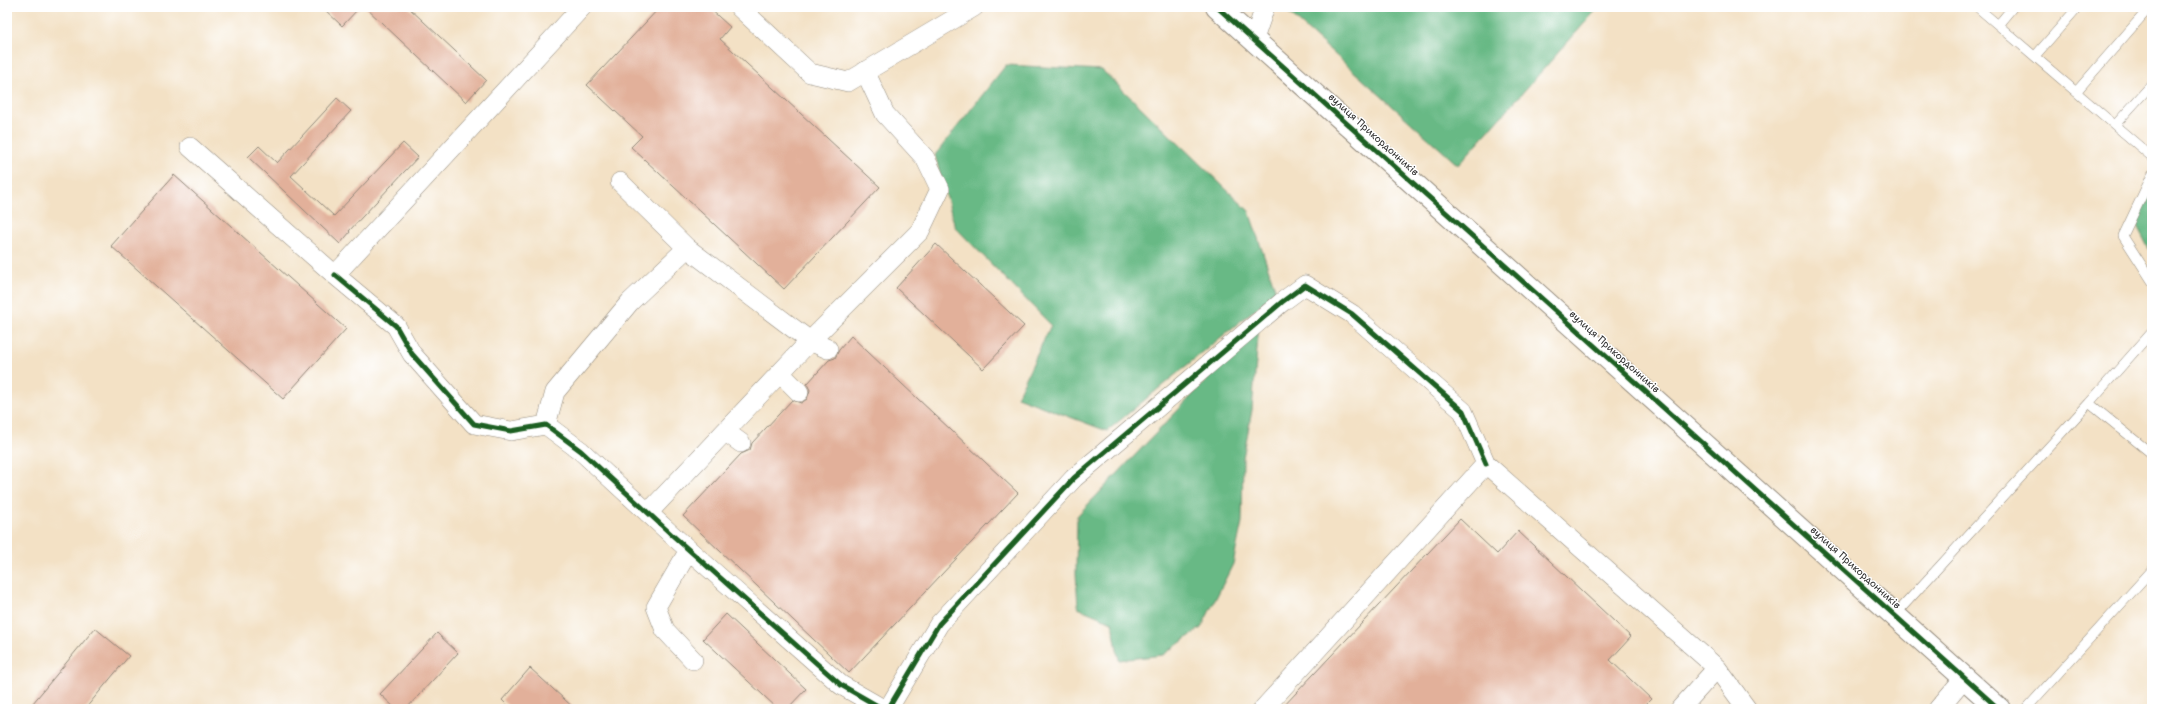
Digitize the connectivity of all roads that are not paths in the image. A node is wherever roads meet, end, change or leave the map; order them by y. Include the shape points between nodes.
1 (582, 7) edge
2 (739, 7) edge
3 (974, 7) edge
4 (1217, 7) edge
5 (1265, 7) edge
6 (1977, 7) edge
7 (2012, 7) edge
8 (2078, 7) edge
9 (2150, 7) edge
10 (1998, 24) junction
11 (1254, 39) junction
12 (2035, 56) junction
13 (864, 71) junction
14 (2152, 84) edge
15 (2076, 92) junction
16 (2115, 125) junction
17 (190, 147) dead end
18 (2152, 157) edge
19 (2152, 175) edge
20 (620, 182) dead end
21 (686, 248) junction
22 (335, 275) junction
23 (2152, 281) edge
24 (2152, 332) edge
25 (810, 341) junction
26 (828, 349) dead end
27 (780, 373) junction
28 (799, 392) dead end
29 (2089, 403) junction
30 (546, 425) junction
31 (726, 432) junction
32 (741, 443) dead end
33 (2152, 454) edge
34 (1486, 464) junction
35 (648, 513) junction
36 (689, 550) junction
37 (2152, 570) edge
38 (1895, 615) junction
39 (693, 660) dead end
40 (1717, 668) junction
41 (1964, 678) junction
42 (883, 709) edge
43 (888, 709) edge
44 (1263, 709) edge
45 (1680, 709) edge
46 (1747, 709) edge
47 (1938, 709) edge
48 (1999, 709) edge
49 (2026, 709) edge

1 - 22 street
2 - 13 street via 810,73 848,82
3 - 13 street
4 - 11 street, вулиця Прикордонників
5 - 11 street
6 - 10 lane
7 - 10 lane
8 - 12 lane
9 - 15 lane
10 - 12 lane
11 - 38 street, вулиця Прикордонників
12 - 15 lane
13 - 25 street via 885,114 925,158 940,188 920,231
14 - 16 lane
15 - 16 lane
16 - 18 lane
17 - 22 street
19 - 23 lane via 2123,236
20 - 21 street
21 - 25 street
21 - 30 street via 630,302 555,392
22 - 30 street via 396,326 412,354 474,424 511,431
24 - 29 lane
25 - 26 street
25 - 27 street
27 - 28 street
27 - 31 street
29 - 33 lane
29 - 38 lane
30 - 35 street via 581,451
31 - 32 street
31 - 35 street via 701,469
34 - 40 street
34 - 43 street via 1463,411 1352,314 1305,285 1074,478 939,624
34 - 44 street
35 - 36 street
36 - 39 street via 656,607 665,630
36 - 42 street via 841,685
37 - 49 lane
38 - 41 street, вулиця Прикордонників
40 - 45 street
40 - 46 street
41 - 47 street
41 - 48 street, вулиця Прикордонників

